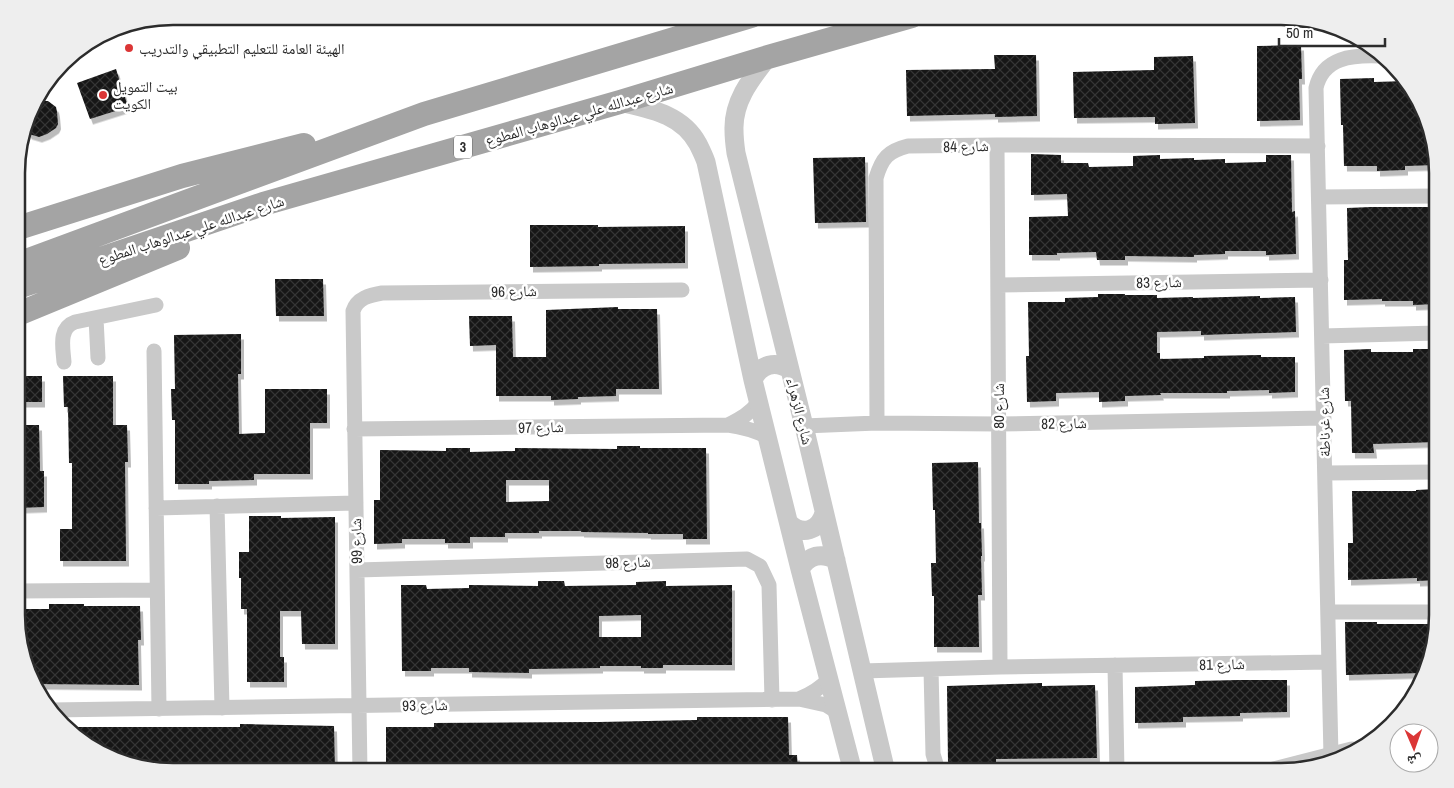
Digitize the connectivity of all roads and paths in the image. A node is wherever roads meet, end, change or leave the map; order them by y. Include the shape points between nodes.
1 (721, 25) edge
2 (881, 25) edge
3 (1371, 56) edge
4 (768, 58) junction
5 (620, 102) junction
6 (424, 114) junction
7 (997, 145) junction
8 (1318, 146) junction
9 (740, 171) junction
10 (710, 180) junction
11 (1429, 196) edge
12 (1319, 197) junction
13 (263, 204) junction
14 (25, 226) edge
15 (25, 261) edge
16 (1321, 280) junction
17 (25, 285) edge
18 (998, 285) junction
19 (682, 290) dead end
20 (156, 305) dead end
21 (25, 311) edge
22 (353, 311) joint
23 (96, 318) junction
24 (1429, 333) edge
25 (1322, 336) junction
26 (154, 351) dead end
27 (98, 358) dead end
28 (64, 362) dead end
29 (790, 370) junction
30 (754, 380) junction
31 (759, 402) junction
32 (1324, 418) junction
33 (877, 423) junction
34 (998, 424) junction
35 (728, 425) junction
36 (804, 426) junction
37 (354, 429) junction
38 (768, 437) junction
39 (1429, 472) edge
40 (1325, 473) junction
41 (356, 503) junction
42 (217, 506) junction
43 (156, 508) junction
44 (824, 513) junction
45 (789, 524) junction
46 (836, 560) junction
47 (800, 569) junction
48 (356, 570) junction
49 (25, 590) edge
50 (157, 590) junction
51 (1328, 612) junction
52 (1429, 612) edge
53 (1329, 662) junction
54 (1115, 666) junction
55 (1000, 667) junction
56 (931, 669) junction
57 (862, 672) junction
58 (829, 679) junction
59 (772, 700) junction
60 (799, 700) junction
61 (359, 706) junction
62 (222, 708) junction
63 (159, 709) junction
64 (60, 710) edge
65 (837, 712) junction
66 (1331, 754) edge
67 (360, 763) edge
68 (851, 763) edge
69 (884, 763) edge
70 (936, 763) edge
71 (1116, 763) edge

1 - 6 main road, شارع عبدالله علي عبدالوهاب المطوع
2 - 4 main road, شارع عبدالله علي عبدالوهاب المطوع / 3
3 - 8 street, شارع غرناطة via 1347,57 1325,70 1318,79
4 - 5 main road, شارع عبدالله علي عبدالوهاب المطوع / 3
4 - 9 street, شارع الزهراء via 742,94 736,110 734,128
5 - 10 street via 670,116 685,126 698,143
5 - 13 main road, شارع عبدالله علي عبدالوهاب المطوع / 3
6 - 14 main road via 182,176
6 - 15 main road, شارع عبدالله علي عبدالوهاب المطوع
7 - 8 street, شارع 84
7 - 18 street, شارع 80
7 - 33 street, شارع 84 via 908,146 896,149 880,164 875,197
8 - 12 street, شارع غرناطة
9 - 10 street via 726,167 719,169
9 - 29 street, شارع الزهراء
10 - 30 street
11 - 12 street
12 - 16 street, شارع غرناطة
13 - 17 main road, شارع عبدالله علي عبدالوهاب المطوع / 3
13 - 21 main road via 171,251
16 - 18 street, شارع 83
16 - 25 street, شارع غرناطة
18 - 34 street, شارع 80
19 - 22 street, شارع 96 via 382,293 362,300
20 - 23 street
22 - 37 street, شارع 99
23 - 27 street
23 - 28 street via 72,323 66,328 63,335
24 - 25 street
25 - 32 street, شارع غرناطة
26 - 43 street
29 - 30 street via 772,364 760,369
29 - 36 street, شارع الزهراء
30 - 31 street
31 - 35 street, شارع 97 via 751,412
31 - 38 street
32 - 34 street, شارع 82
32 - 40 street, شارع غرناطة
33 - 34 street, شارع 82
33 - 36 street, شارع 82
34 - 55 street, شارع 80
35 - 37 street, شارع 97
35 - 38 street, شارع 97 via 755,430
36 - 44 street, شارع الزهراء
37 - 41 street, شارع 99
38 - 45 street
39 - 40 street
40 - 51 street, شارع غرناطة
41 - 42 street
41 - 48 street, شارع 99
42 - 43 street
42 - 62 street
43 - 50 street
44 - 45 street via 819,525 807,531
44 - 46 street, شارع الزهراء
45 - 47 street
46 - 47 street via 816,556
46 - 57 street, شارع الزهراء
47 - 58 street
48 - 59 street, شارع 98 via 747,559 760,566 769,585
48 - 61 street, شارع 99
49 - 50 street
50 - 63 street
51 - 52 street
51 - 53 street, شارع غرناطة
53 - 54 street, شارع 81
53 - 66 street, شارع غرناطة
54 - 55 street, شارع 81
54 - 71 street
55 - 56 street, شارع 81
56 - 57 street, شارع 81
56 - 70 street
57 - 69 street, شارع الزهراء
58 - 60 street, شارع 93
58 - 65 street
59 - 60 street, شارع 93
59 - 61 street, شارع 93
60 - 65 street, شارع 93 via 826,705
61 - 62 street, شارع 93
61 - 67 street, شارع 99
62 - 63 street, شارع 93
63 - 64 street, شارع 93
65 - 68 street

